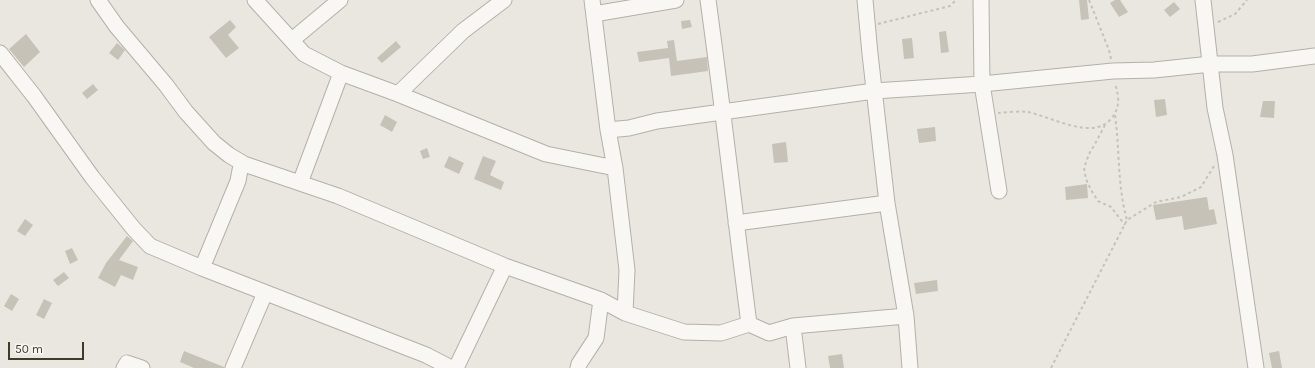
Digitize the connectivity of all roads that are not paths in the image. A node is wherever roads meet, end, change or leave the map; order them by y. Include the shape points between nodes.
1 (98, 0) edge
2 (255, 0) edge
3 (340, 0) edge
4 (504, 0) edge
5 (676, 0) edge
6 (708, 0) edge
7 (866, 0) edge
8 (981, 0) edge
9 (1203, 0) edge
10 (593, 7) edge
11 (292, 40) junction
12 (0, 53) edge
13 (1315, 56) edge
14 (1211, 64) junction
15 (341, 73) junction
16 (982, 84) junction
17 (874, 91) junction
18 (398, 94) junction
19 (723, 112) junction
20 (608, 130) junction
21 (244, 164) junction
22 (615, 168) junction
23 (300, 183) junction
24 (999, 191) dead end
25 (887, 203) junction
26 (736, 224) junction
27 (505, 266) junction
28 (202, 268) junction
29 (265, 293) junction
30 (600, 300) junction
31 (625, 313) junction
32 (906, 316) junction
33 (749, 324) junction
34 (793, 326) junction
35 (124, 368) edge
36 (142, 368) edge
37 (234, 368) edge
38 (451, 368) edge
39 (456, 368) edge
40 (578, 368) edge
41 (798, 368) edge
42 (910, 368) edge
43 (1256, 368) edge

1 - 21 street via 195,122 214,143
2 - 11 street
3 - 11 street
4 - 18 street via 463,31
5 - 10 street
6 - 19 street
7 - 17 street
8 - 16 street
9 - 14 street
10 - 20 street
11 - 15 street via 304,54
12 - 28 street via 133,228 150,246
13 - 14 street via 1252,64
14 - 16 street
14 - 43 street
15 - 18 street
15 - 23 street
16 - 17 street
16 - 24 street
17 - 19 street
17 - 25 street
18 - 22 street via 546,154
19 - 20 street
19 - 26 street
20 - 22 street
21 - 23 street
21 - 28 street
22 - 31 street via 627,270
23 - 27 street via 338,196
25 - 26 street
25 - 32 street
26 - 33 street
27 - 30 street
27 - 39 street
28 - 29 street
29 - 37 street
29 - 38 street
30 - 31 street
30 - 40 street via 596,338
31 - 33 street via 684,332 721,333
32 - 34 street
32 - 42 street
33 - 34 street via 769,333
34 - 41 street
35 - 36 street via 127,363

